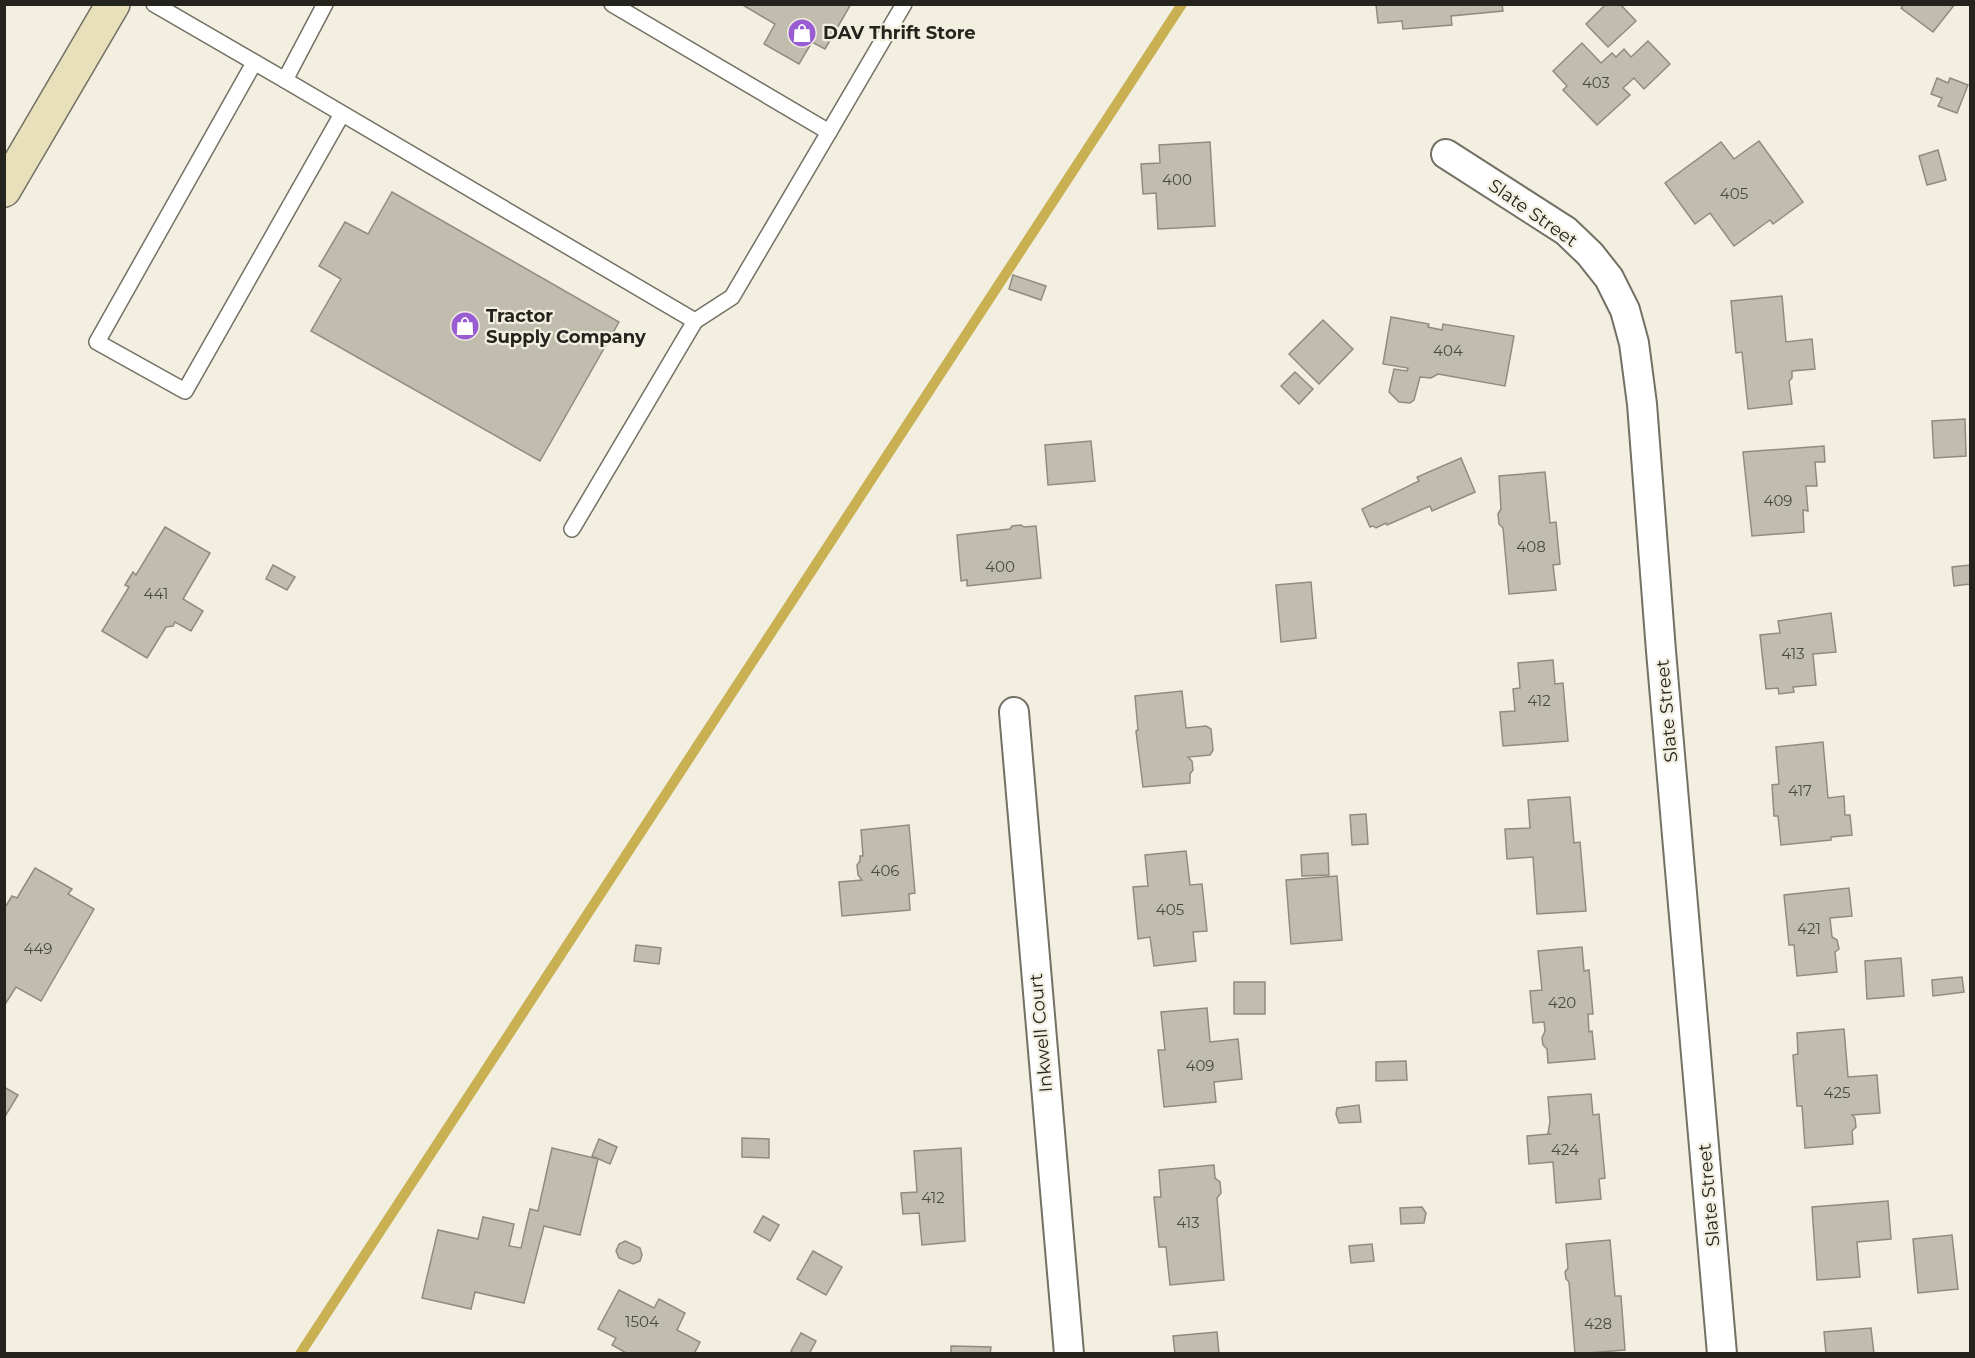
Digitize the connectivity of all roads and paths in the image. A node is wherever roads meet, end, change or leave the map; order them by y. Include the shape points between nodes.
1 (114, 4) edge
2 (154, 4) edge
3 (325, 4) edge
4 (612, 4) edge
5 (904, 4) edge
6 (254, 63) junction
7 (285, 80) junction
8 (342, 114) junction
9 (829, 132) junction
10 (1446, 154) dead end
11 (4, 190) edge
12 (695, 321) junction
13 (572, 529) dead end
14 (1014, 712) dead end
15 (1069, 1353) edge
16 (1722, 1353) edge

1 - 11 main road
2 - 6 lane
3 - 7 lane
4 - 9 lane
5 - 9 lane
6 - 7 lane
6 - 8 lane via 97,342 185,391
7 - 8 lane
8 - 12 lane
9 - 12 lane via 732,297
10 - 16 street, Slate Street via 1566,231 1590,254 1609,278 1625,310 1634,343
12 - 13 lane
14 - 15 street, Inkwell Court

